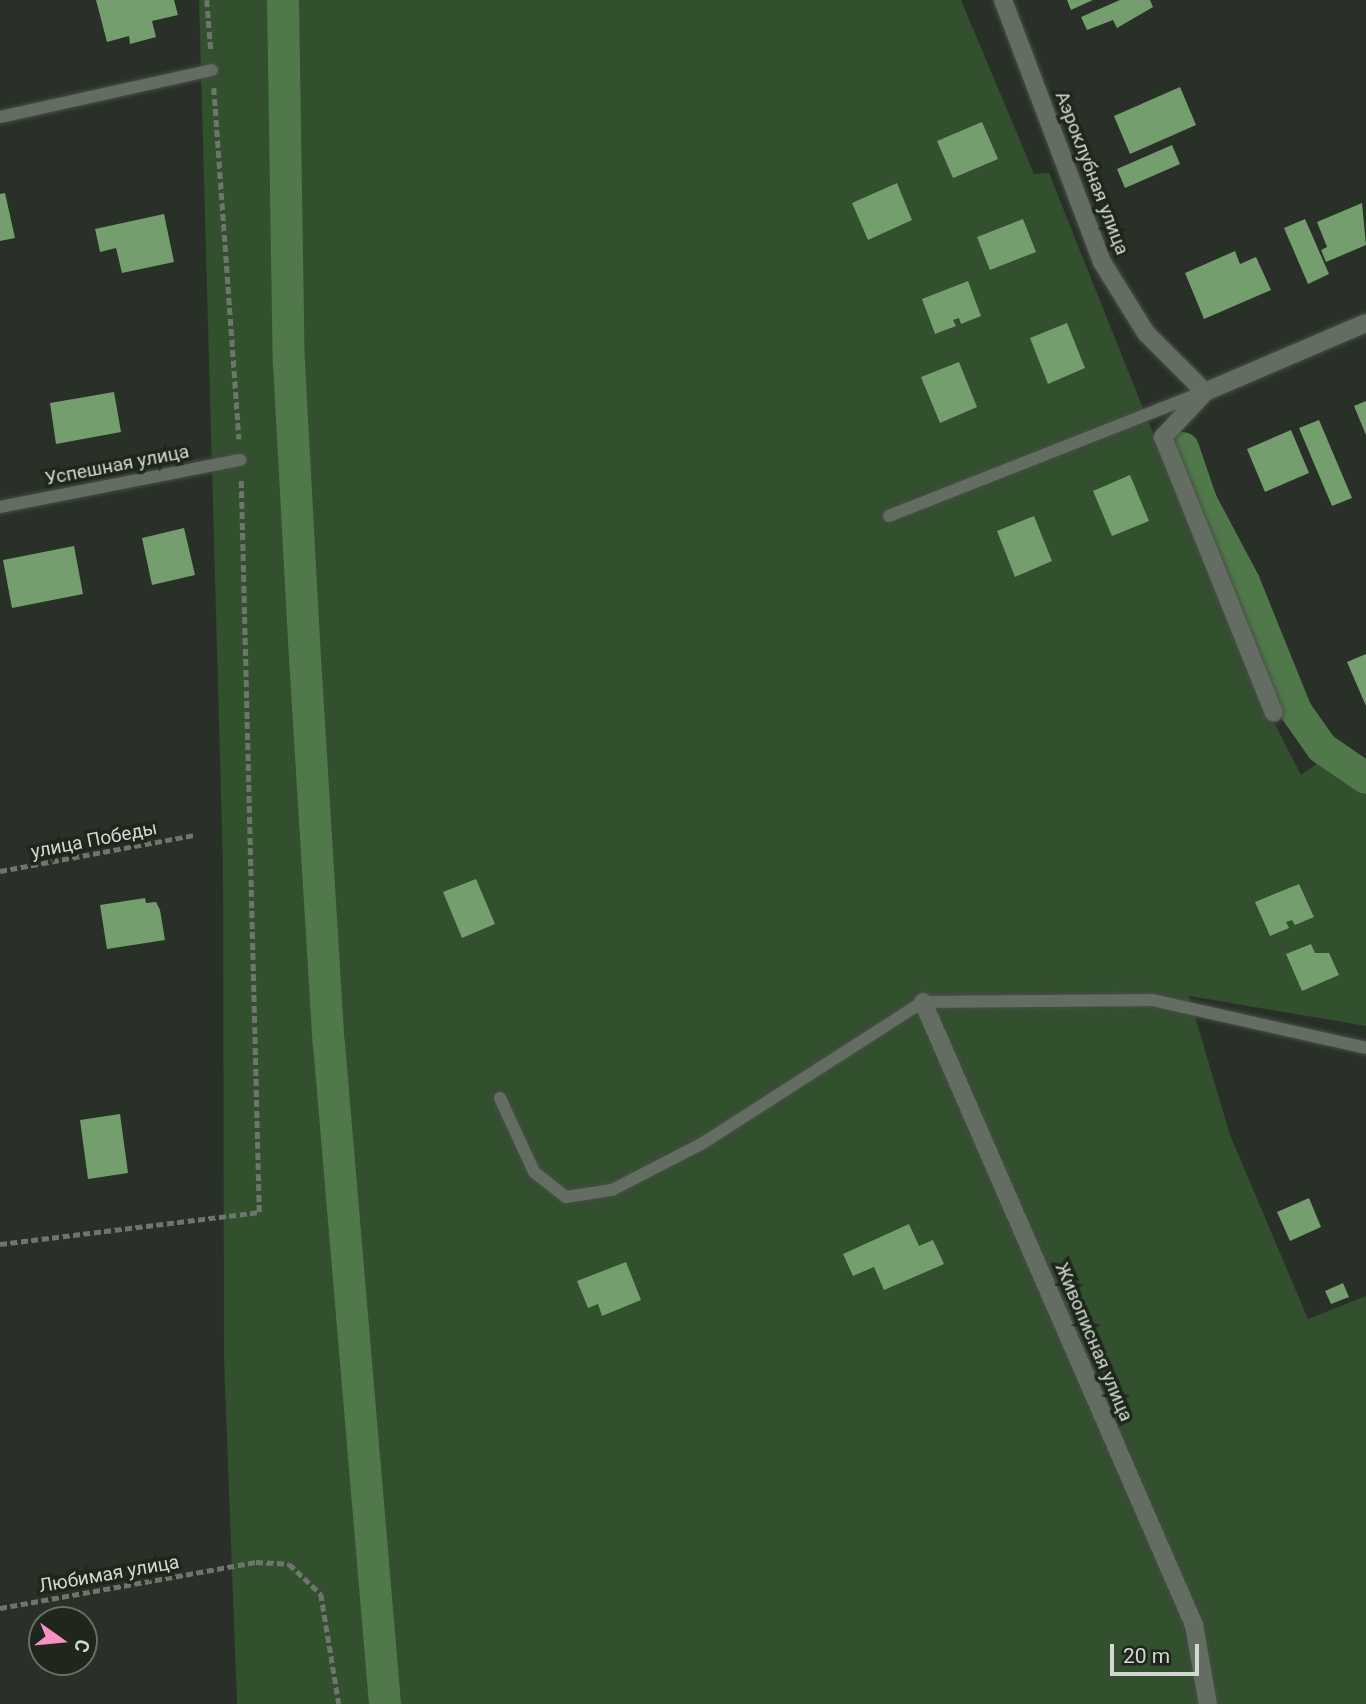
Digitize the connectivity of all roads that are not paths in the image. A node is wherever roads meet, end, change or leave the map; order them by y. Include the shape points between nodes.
1 (1003, 0) edge
2 (212, 70) road end
3 (0, 117) edge
4 (1366, 323) edge
5 (1205, 391) junction
6 (240, 460) road end
7 (0, 507) edge
8 (889, 516) dead end
9 (1274, 713) dead end
10 (923, 1002) junction
11 (1366, 1048) edge
12 (500, 1098) dead end
13 (1208, 1704) edge

1 - 5 street, Аэроклубная улица via 1102,262 1146,332
2 - 3 lane
4 - 5 street
5 - 8 lane
5 - 9 street via 1163,437
6 - 7 lane, Успешная улица
10 - 11 lane via 1152,1000
10 - 12 lane via 703,1143 612,1190 566,1197 534,1172
10 - 13 street, Живописная улица via 1194,1625

